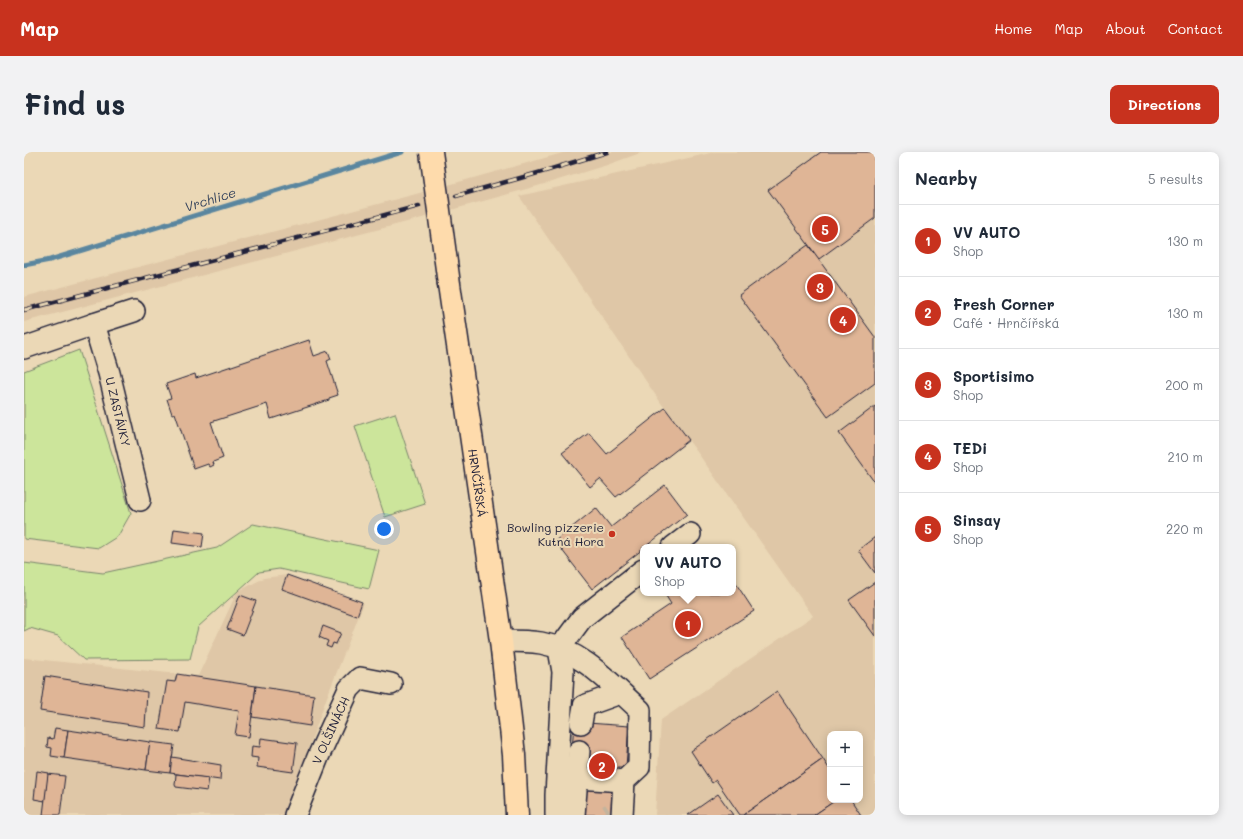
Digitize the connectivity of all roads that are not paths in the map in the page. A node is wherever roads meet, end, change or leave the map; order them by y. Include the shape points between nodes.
1 (431, 152) edge
2 (134, 310) dead end
3 (94, 324) junction
4 (24, 348) edge
5 (140, 500) dead end
6 (690, 534) dead end
7 (677, 544) edge
8 (640, 572) edge
9 (501, 641) junction
10 (559, 649) junction
11 (390, 684) dead end
12 (620, 693) junction
13 (581, 722) dead end
14 (579, 752) dead end
15 (577, 778) junction
16 (624, 781) junction
17 (618, 810) edge
18 (295, 815) edge
19 (517, 815) edge
20 (556, 815) edge
21 (574, 815) edge

1 - 9 main road, HRNČÍŘSKÁ, bridge
2 - 3 street
3 - 4 street
3 - 5 street, U ZASTÁVKY via 109,373
6 - 7 street
8 - 10 street via 582,618
9 - 10 street via 542,644
9 - 19 main road, HRNČÍŘSKÁ via 514,755
10 - 12 street via 593,668
10 - 20 street via 563,672
11 - 18 street, V OLŠINÁCH via 360,678 349,689
12 - 13 street via 584,706
12 - 16 street via 640,710 639,767
14 - 15 street
15 - 16 street
15 - 21 street
16 - 17 street

